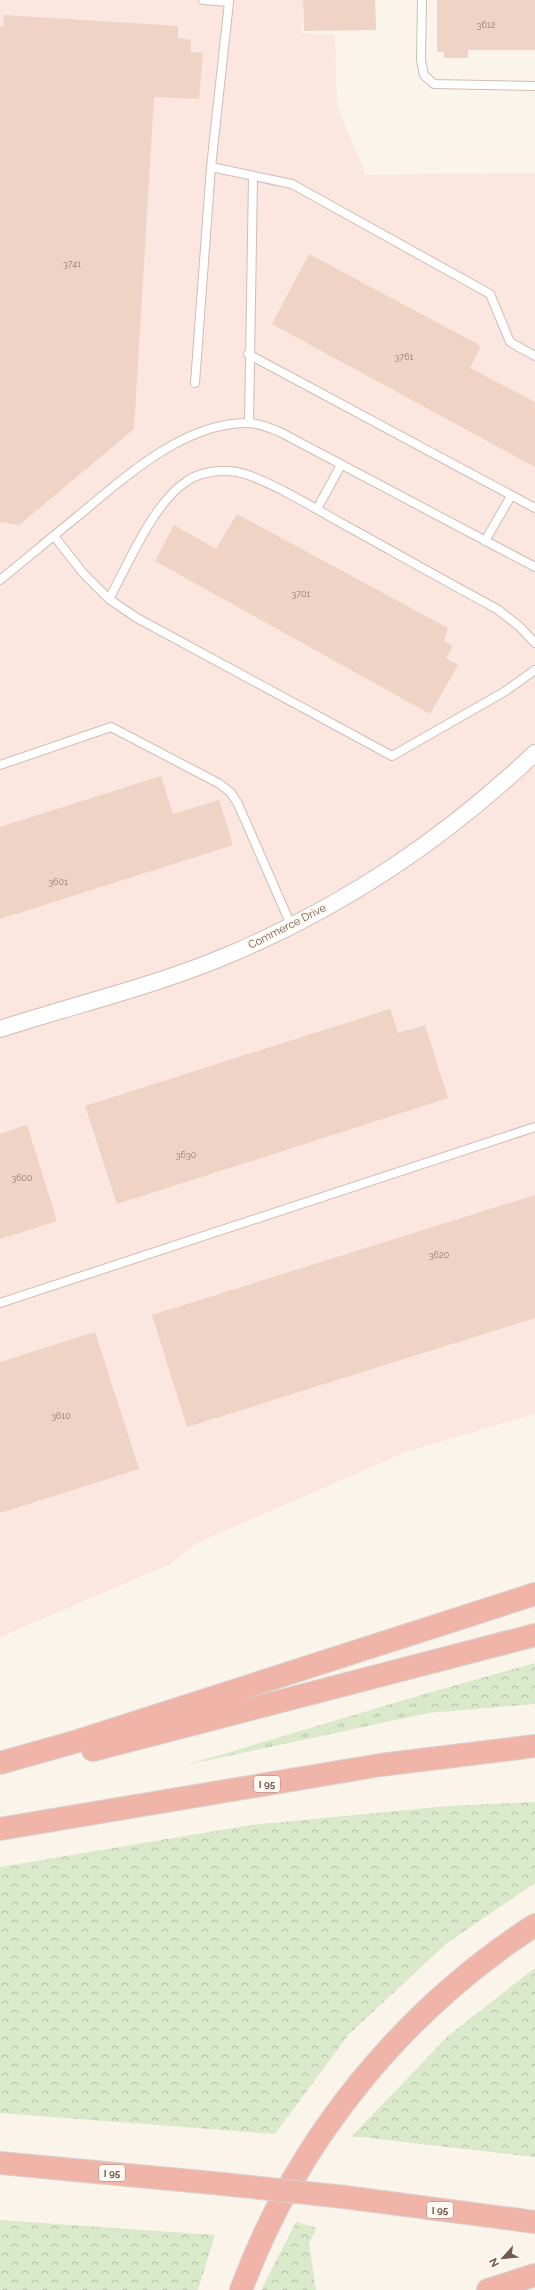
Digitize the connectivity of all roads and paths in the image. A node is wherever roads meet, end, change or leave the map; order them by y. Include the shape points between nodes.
1 (203, 0) edge
2 (422, 0) edge
3 (535, 86) edge
4 (211, 167) junction
5 (253, 177) junction
6 (248, 354) junction
7 (535, 356) edge
8 (195, 383) dead end
9 (249, 423) junction
10 (341, 465) junction
11 (511, 496) junction
12 (535, 508) edge
13 (316, 509) junction
14 (54, 536) junction
15 (484, 540) junction
16 (535, 568) edge
17 (0, 580) edge
18 (109, 599) junction
19 (535, 643) edge
20 (535, 670) edge
21 (535, 753) edge
22 (0, 765) edge
23 (291, 925) junction
24 (0, 1029) edge
25 (535, 1127) edge
26 (0, 1303) edge
27 (535, 1594) edge
28 (535, 1635) edge
29 (535, 1746) edge
30 (0, 1763) edge
31 (0, 1771) edge
32 (0, 1829) edge
33 (535, 1924) edge
34 (0, 2163) edge
35 (535, 2222) edge
36 (535, 2275) edge
37 (241, 2290) edge
38 (488, 2290) edge

1 - 4 lane via 229,2
2 - 3 lane via 421,60 424,75 434,84
4 - 5 lane
4 - 8 lane
5 - 6 lane
5 - 7 lane via 292,184 490,294 510,342
6 - 9 lane
6 - 11 lane
9 - 10 lane via 280,432
9 - 14 lane via 230,424 183,440 129,473
10 - 13 lane
10 - 15 lane
11 - 12 lane
11 - 15 lane
13 - 18 lane via 248,474 226,470 188,480 174,490 158,509
13 - 19 lane via 496,609 520,626
14 - 17 lane
14 - 18 lane
15 - 16 lane
18 - 20 lane via 137,618 392,756 504,692
21 - 23 street, Commerce Drive via 447,830 393,868
22 - 23 lane via 111,727 220,784 231,793 238,804
23 - 24 street, Commerce Drive via 233,953 178,973
25 - 26 lane
27 - 30 highway via 78,1741
28 - 31 highway via 81,1753
29 - 32 highway, I 95 via 380,1765
33 - 37 highway via 475,1968 436,2002 371,2069 300,2167 254,2255
34 - 35 highway, I 95, bridge via 344,2197
36 - 38 highway

